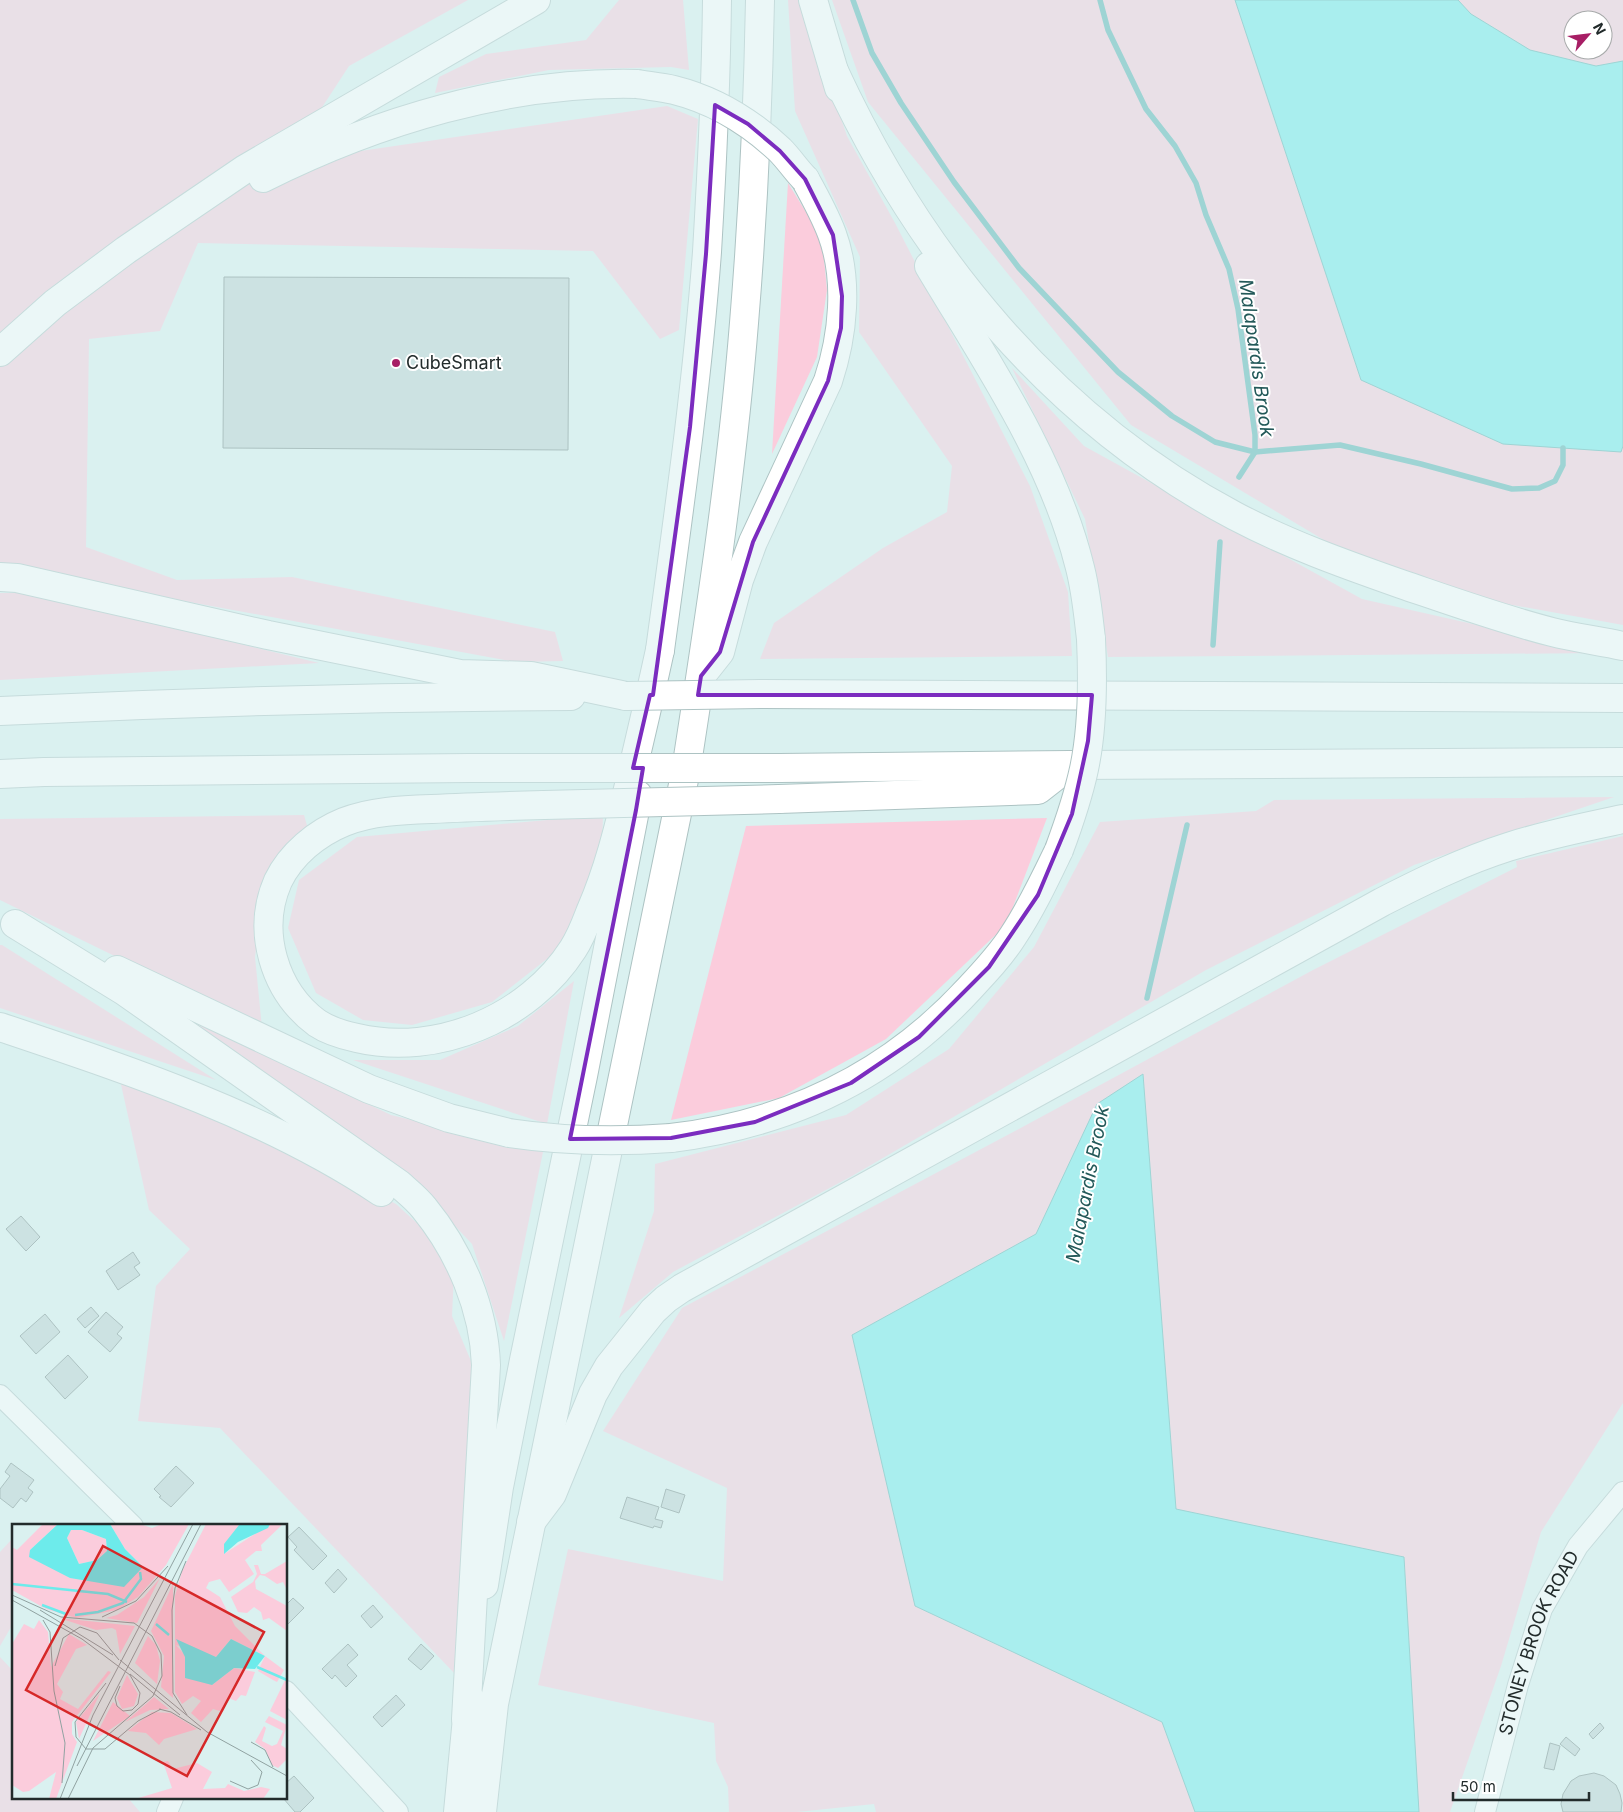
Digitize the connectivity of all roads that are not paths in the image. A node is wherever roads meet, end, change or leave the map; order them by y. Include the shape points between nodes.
1 (536, 0) edge
2 (717, 0) edge
3 (760, 0) edge
4 (813, 0) edge
5 (834, 71) junction
6 (126, 250) junction
7 (0, 352) edge
8 (0, 577) edge
9 (1623, 646) edge
10 (660, 650) junction
11 (701, 676) junction
12 (626, 696) junction
13 (1623, 698) edge
14 (0, 711) edge
15 (1623, 762) edge
16 (1070, 765) junction
17 (0, 774) edge
18 (1623, 819) edge
19 (8, 920) edge
20 (0, 1027) edge
21 (464, 1274) junction
22 (0, 1395) edge
23 (1623, 1492) edge
24 (531, 1522) junction
25 (131, 1524) edge
26 (288, 1692) edge
27 (466, 1720) junction
28 (172, 1800) edge
29 (167, 1812) edge
30 (398, 1812) edge
31 (458, 1812) edge
32 (482, 1812) edge
33 (1485, 1812) edge

1 - 6 main road via 245,169
2 - 10 main road via 716,87 706,254 690,426
3 - 11 main road via 757,128 744,324 725,501
4 - 5 main road
5 - 9 main road via 885,170 965,289 1039,373 1124,446 1235,516 1295,545 1460,605 1554,632
5 - 19 main road, bridge via 849,121 891,203 994,374 1041,460 1079,564 1091,639 1092,695 1086,759 1059,850 1038,895 1012,938 949,1011 897,1054 851,1083 755,1122 707,1134 671,1138 631,1141 546,1138 449,1118 369,1089
6 - 7 main road via 55,303
6 - 11 main road, bridge via 298,160 398,122 458,105 550,88 597,83 637,84 674,90 697,98 748,124 780,151 818,200 839,259 841,328 828,381 753,542 720,652
8 - 12 main road via 17,578 268,635 460,674 531,676
10 - 16 main road, bridge via 616,843 604,878 574,948 542,986 512,1009 484,1024 459,1034 403,1044 372,1042 342,1035 309,1016 292,999 273,960 270,944 273,895 280,878 298,854 326,830 346,821 378,813 469,807 544,805 779,799 1038,790
10 - 27 main road via 636,810 499,1488
11 - 24 main road via 686,770
12 - 13 main road, bridge
12 - 14 main road via 476,696
15 - 16 main road
16 - 17 main road, bridge
18 - 24 main road via 1508,847 1415,885 682,1288 652,1311 609,1366 593,1394 552,1494
19 - 21 main road via 124,990 399,1184 423,1206 438,1226
20 - 21 main road via 212,1103 328,1160 418,1219
21 - 27 main road via 480,1316 486,1365
22 - 25 street
23 - 33 street, STONEY BROOK ROAD via 1578,1546 1542,1609 1518,1685
24 - 32 main road via 494,1704
26 - 30 street
27 - 31 main road
28 - 29 street

